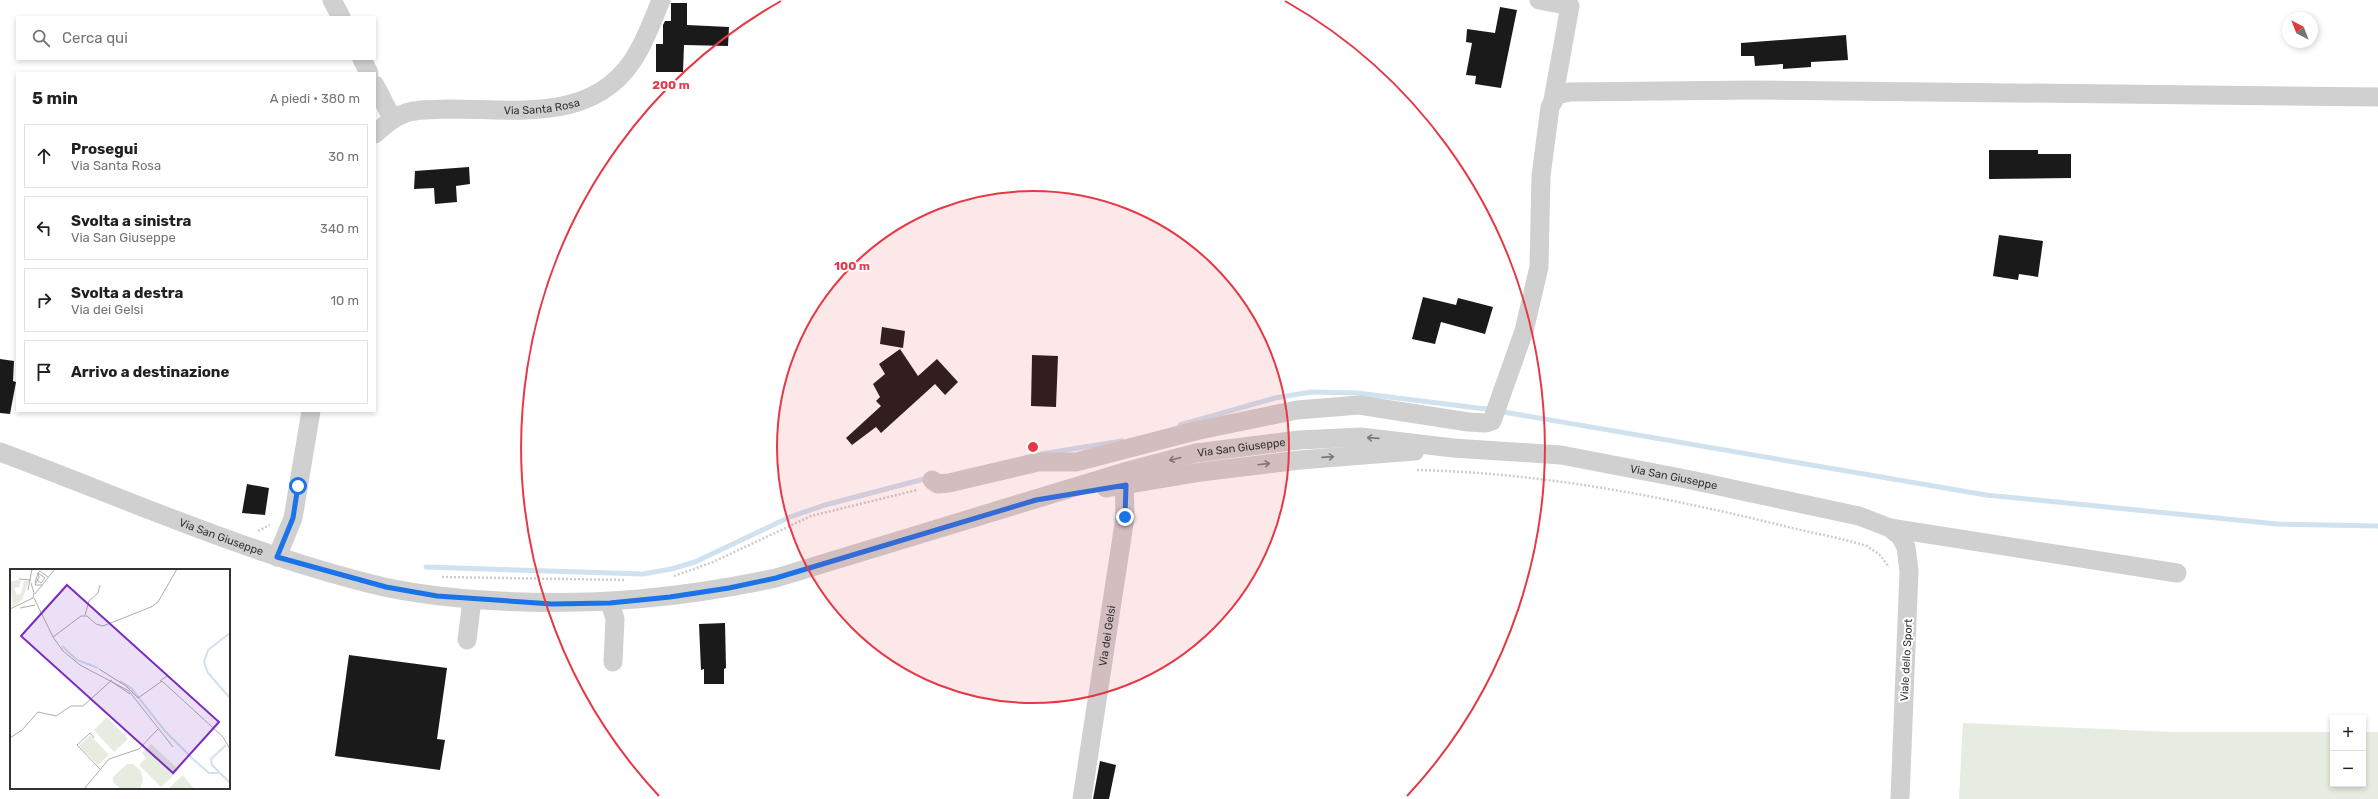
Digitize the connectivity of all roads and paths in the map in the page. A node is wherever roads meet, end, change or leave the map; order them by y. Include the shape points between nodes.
1 (332, 0) edge
2 (661, 0) edge
3 (1539, 0) edge
4 (340, 16) edge
5 (362, 60) edge
6 (368, 72) edge
7 (376, 87) edge
8 (2378, 97) edge
9 (1553, 100) junction
10 (392, 118) junction
11 (376, 133) edge
12 (1297, 410) junction
13 (311, 412) edge
14 (1299, 440) junction
15 (1453, 448) junction
16 (0, 452) edge
17 (1300, 460) junction
18 (1411, 470) dead end
19 (1125, 478) junction
20 (928, 484) joint
21 (1890, 528) junction
22 (277, 557) junction
23 (1891, 570) dead end
24 (2177, 573) dead end
25 (436, 576) dead end
26 (670, 577) dead end
27 (632, 580) dead end
28 (472, 600) junction
29 (610, 603) junction
30 (467, 640) dead end
31 (613, 662) dead end
32 (1082, 799) edge
33 (1900, 799) edge

1 - 4 street
2 - 10 street, Via Santa Rosa via 639,51 623,72 606,90 581,103 555,109 416,110
3 - 9 street via 1570,6
5 - 6 street
7 - 10 street
8 - 9 street via 1754,90 1569,92 1558,95
9 - 12 street via 1541,176 1539,267 1524,331 1496,411 1486,423 1480,423 1359,405
10 - 11 street, Via Santa Rosa
12 - 14 street
12 - 20 street via 1195,431 1076,462 1038,462 949,483
13 - 22 street via 293,518
15 -> 14 street, Via San Giuseppe via 1361,437
14 - 17 street
14 -> 19 street, Via San Giuseppe via 1196,453
17 -> 15 street, Via San Giuseppe
15 - 21 street, Via San Giuseppe via 1560,455 1859,516
16 - 22 street, Via San Giuseppe
19 -> 17 street, Via San Giuseppe
18 - 23 path via 1534,477 1687,502 1867,546 1880,555
19 - 29 street, Via San Giuseppe via 1036,500 776,578 670,597
19 - 32 street, Via dei Gelsi via 1125,517
20 - 26 path via 811,516 713,562
21 - 24 street
21 - 33 street, Viale dello Sport via 1900,536 1906,546 1909,571
22 - 28 street, Via San Giuseppe via 386,587
25 - 27 path
28 - 29 street, Via San Giuseppe via 552,604
28 - 30 street
29 - 31 street via 615,619

